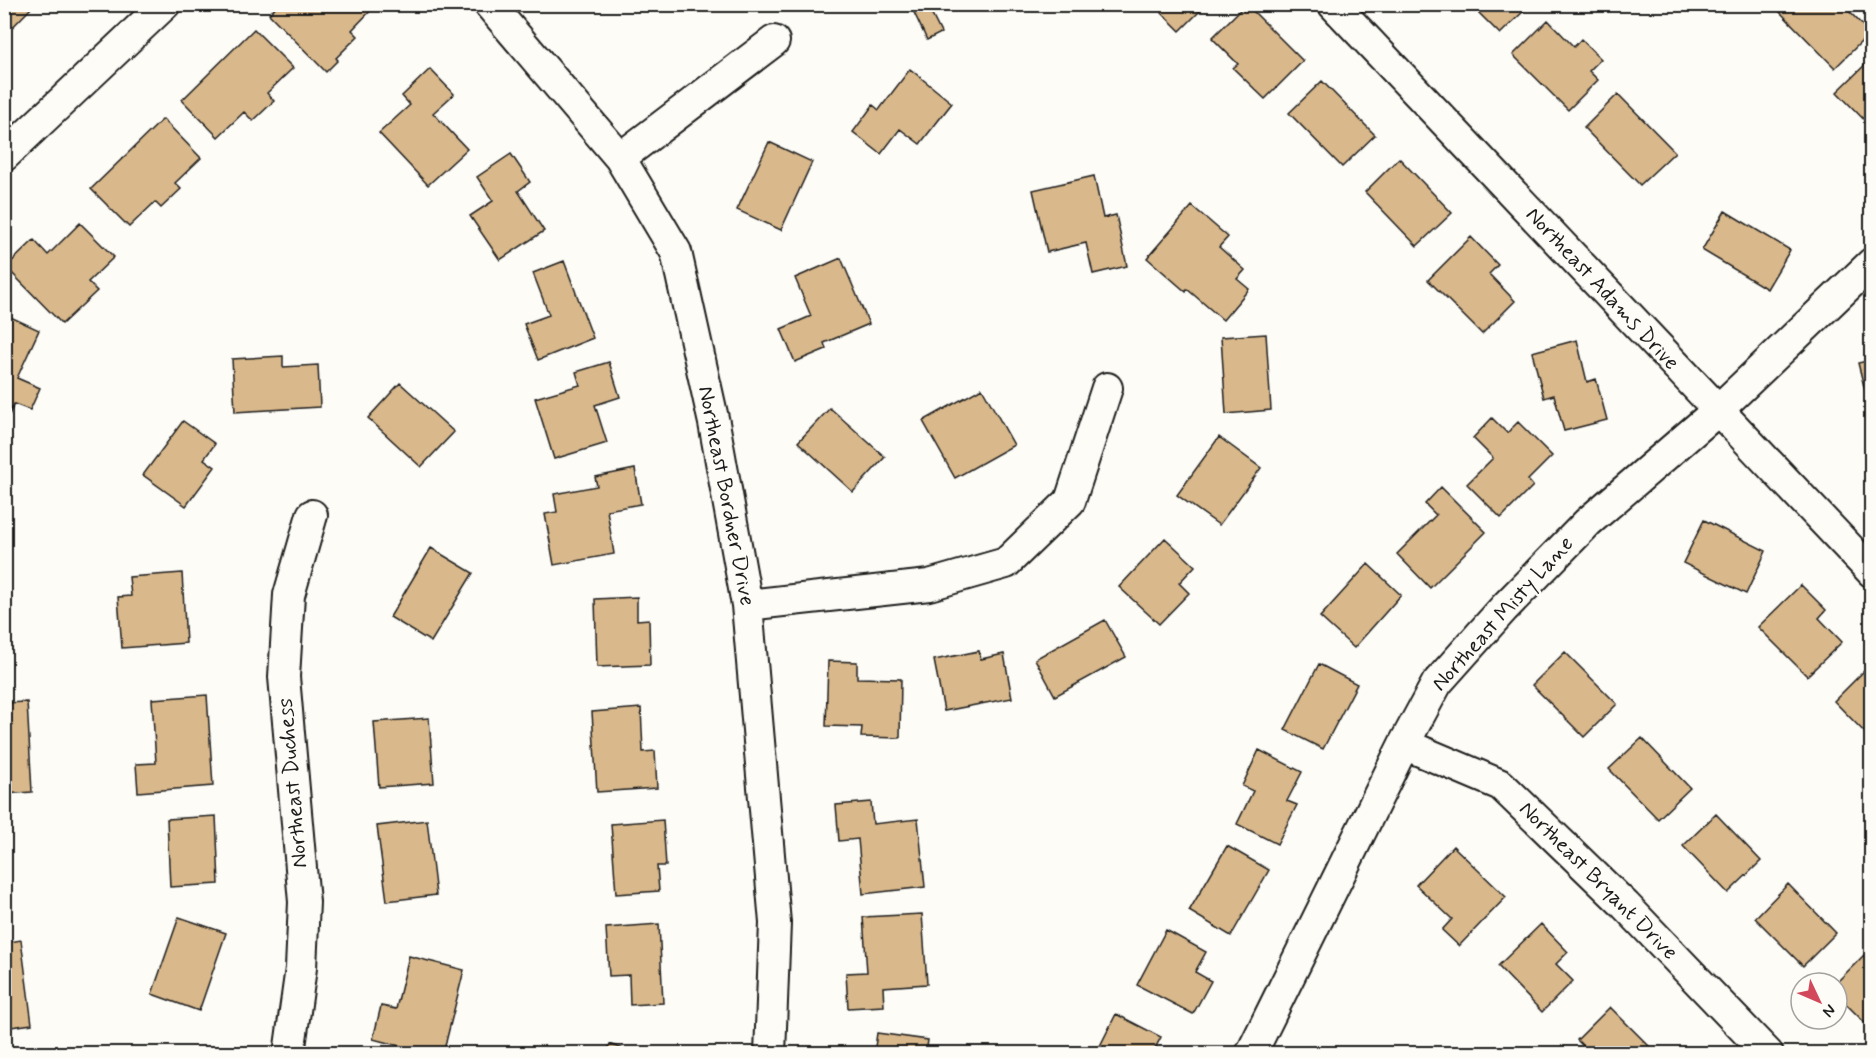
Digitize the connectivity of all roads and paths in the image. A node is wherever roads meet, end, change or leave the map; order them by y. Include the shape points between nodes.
1 (165, 4) edge
2 (489, 4) edge
3 (1333, 4) edge
4 (774, 41) dead end
5 (4, 156) edge
6 (620, 158) junction
7 (1872, 263) edge
8 (1107, 388) dead end
9 (1717, 411) junction
10 (312, 515) dead end
11 (1872, 572) edge
12 (747, 605) junction
13 (1404, 744) junction
14 (289, 1053) edge
15 (770, 1053) edge
16 (1251, 1053) edge
17 (1768, 1053) edge

1 - 5 street
2 - 6 street, Northeast Bordner Drive
3 - 9 street, Northeast Adams Drive
4 - 6 street
6 - 12 street, Northeast Bordner Drive via 676,252 714,423
7 - 9 street, Northeast Misty Lane
8 - 12 street via 1070,501 1006,563 929,585
9 - 11 street, Northeast Adams Drive
9 - 13 street, Northeast Misty Lane via 1588,522 1504,608 1437,683
10 - 14 street, Northeast Duchess via 289,595 284,677 304,902 301,968
12 - 15 street, Northeast Bordner Drive via 775,923
13 - 16 street, Northeast Misty Lane
13 - 17 street, Northeast Bryant Drive via 1501,784

